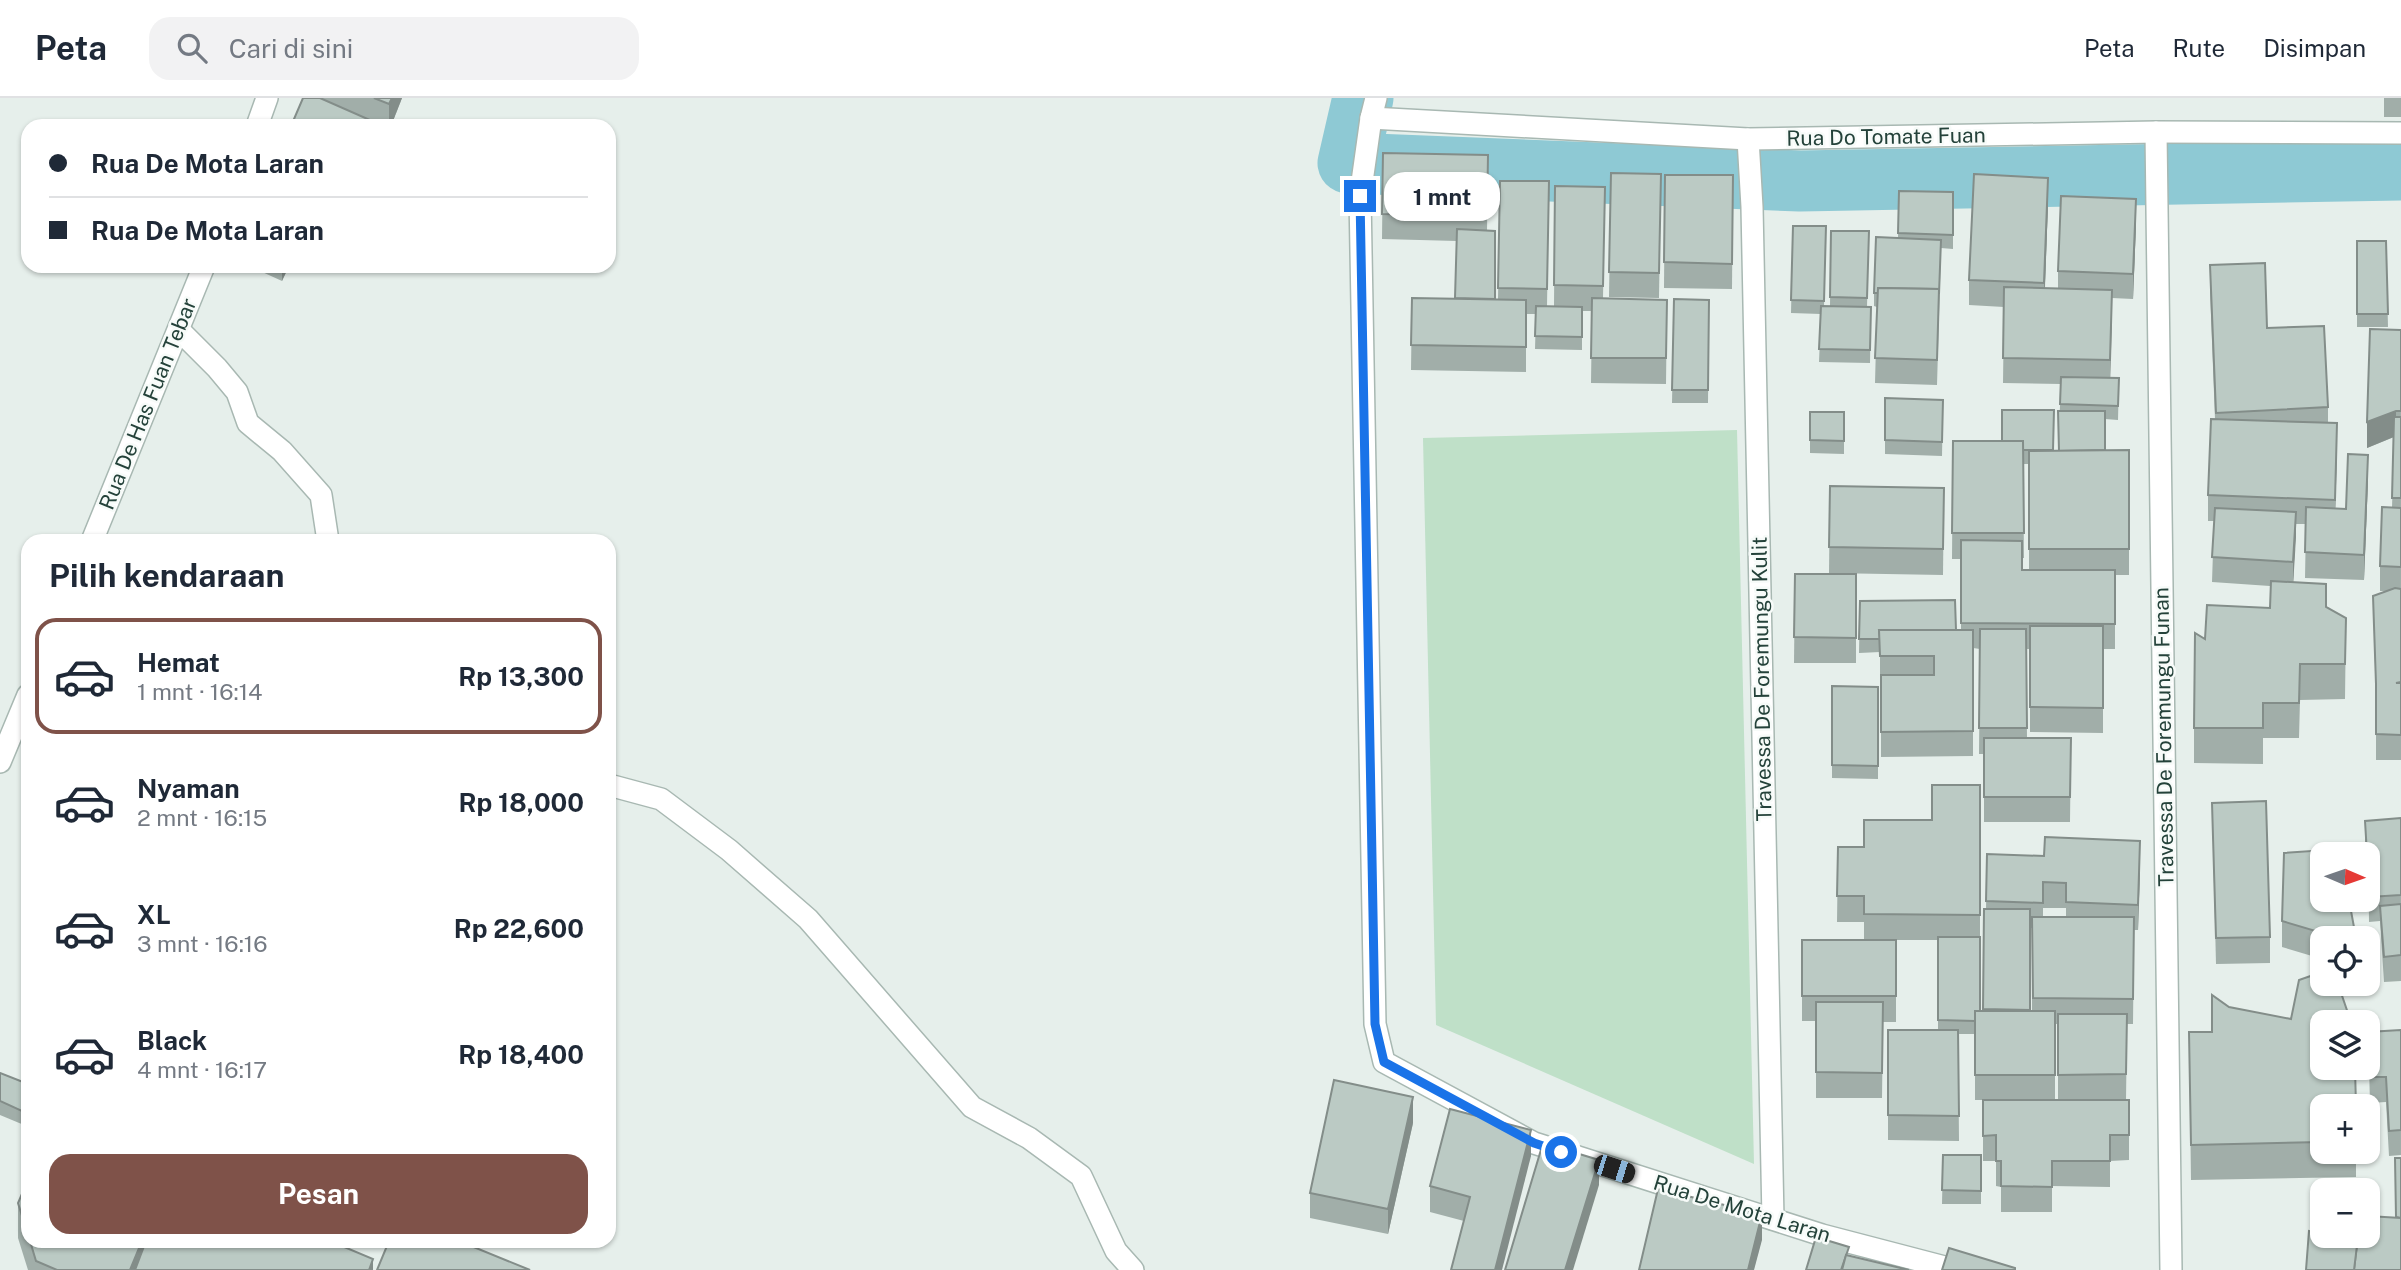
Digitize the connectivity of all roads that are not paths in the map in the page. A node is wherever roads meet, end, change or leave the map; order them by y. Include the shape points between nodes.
1 (267, 98) edge
2 (1373, 108) edge
3 (260, 119) edge
4 (2156, 132) junction
5 (2401, 133) edge
6 (1748, 139) junction
7 (201, 273) edge
8 (180, 330) junction
9 (95, 534) edge
10 (327, 534) edge
11 (21, 712) edge
12 (0, 762) edge
13 (616, 787) edge
14 (1773, 1219) junction
15 (1133, 1270) edge
16 (1956, 1270) edge
17 (2171, 1270) edge

1 - 3 street
2 - 6 street, Rua Do Tomate Fuan
2 - 14 street, Rua De Mota Laran via 1360,196 1375,1024 1384,1062 1534,1143
4 - 5 street, Rua Do Tomate Fuan
4 - 6 street, Rua Do Tomate Fuan
4 - 17 street, Travessa De Foremungu Funan
6 - 14 street, Travessa De Foremungu Kulit
7 - 8 street, Rua De Has Fuan Tebar
8 - 9 street, Rua De Has Fuan Tebar
8 - 10 street via 237,392 248,422 282,451 321,495
11 - 12 street
13 - 15 street via 661,799 808,919 972,1108 1029,1138 1081,1176 1116,1251
14 - 16 street, Rua De Mota Laran

